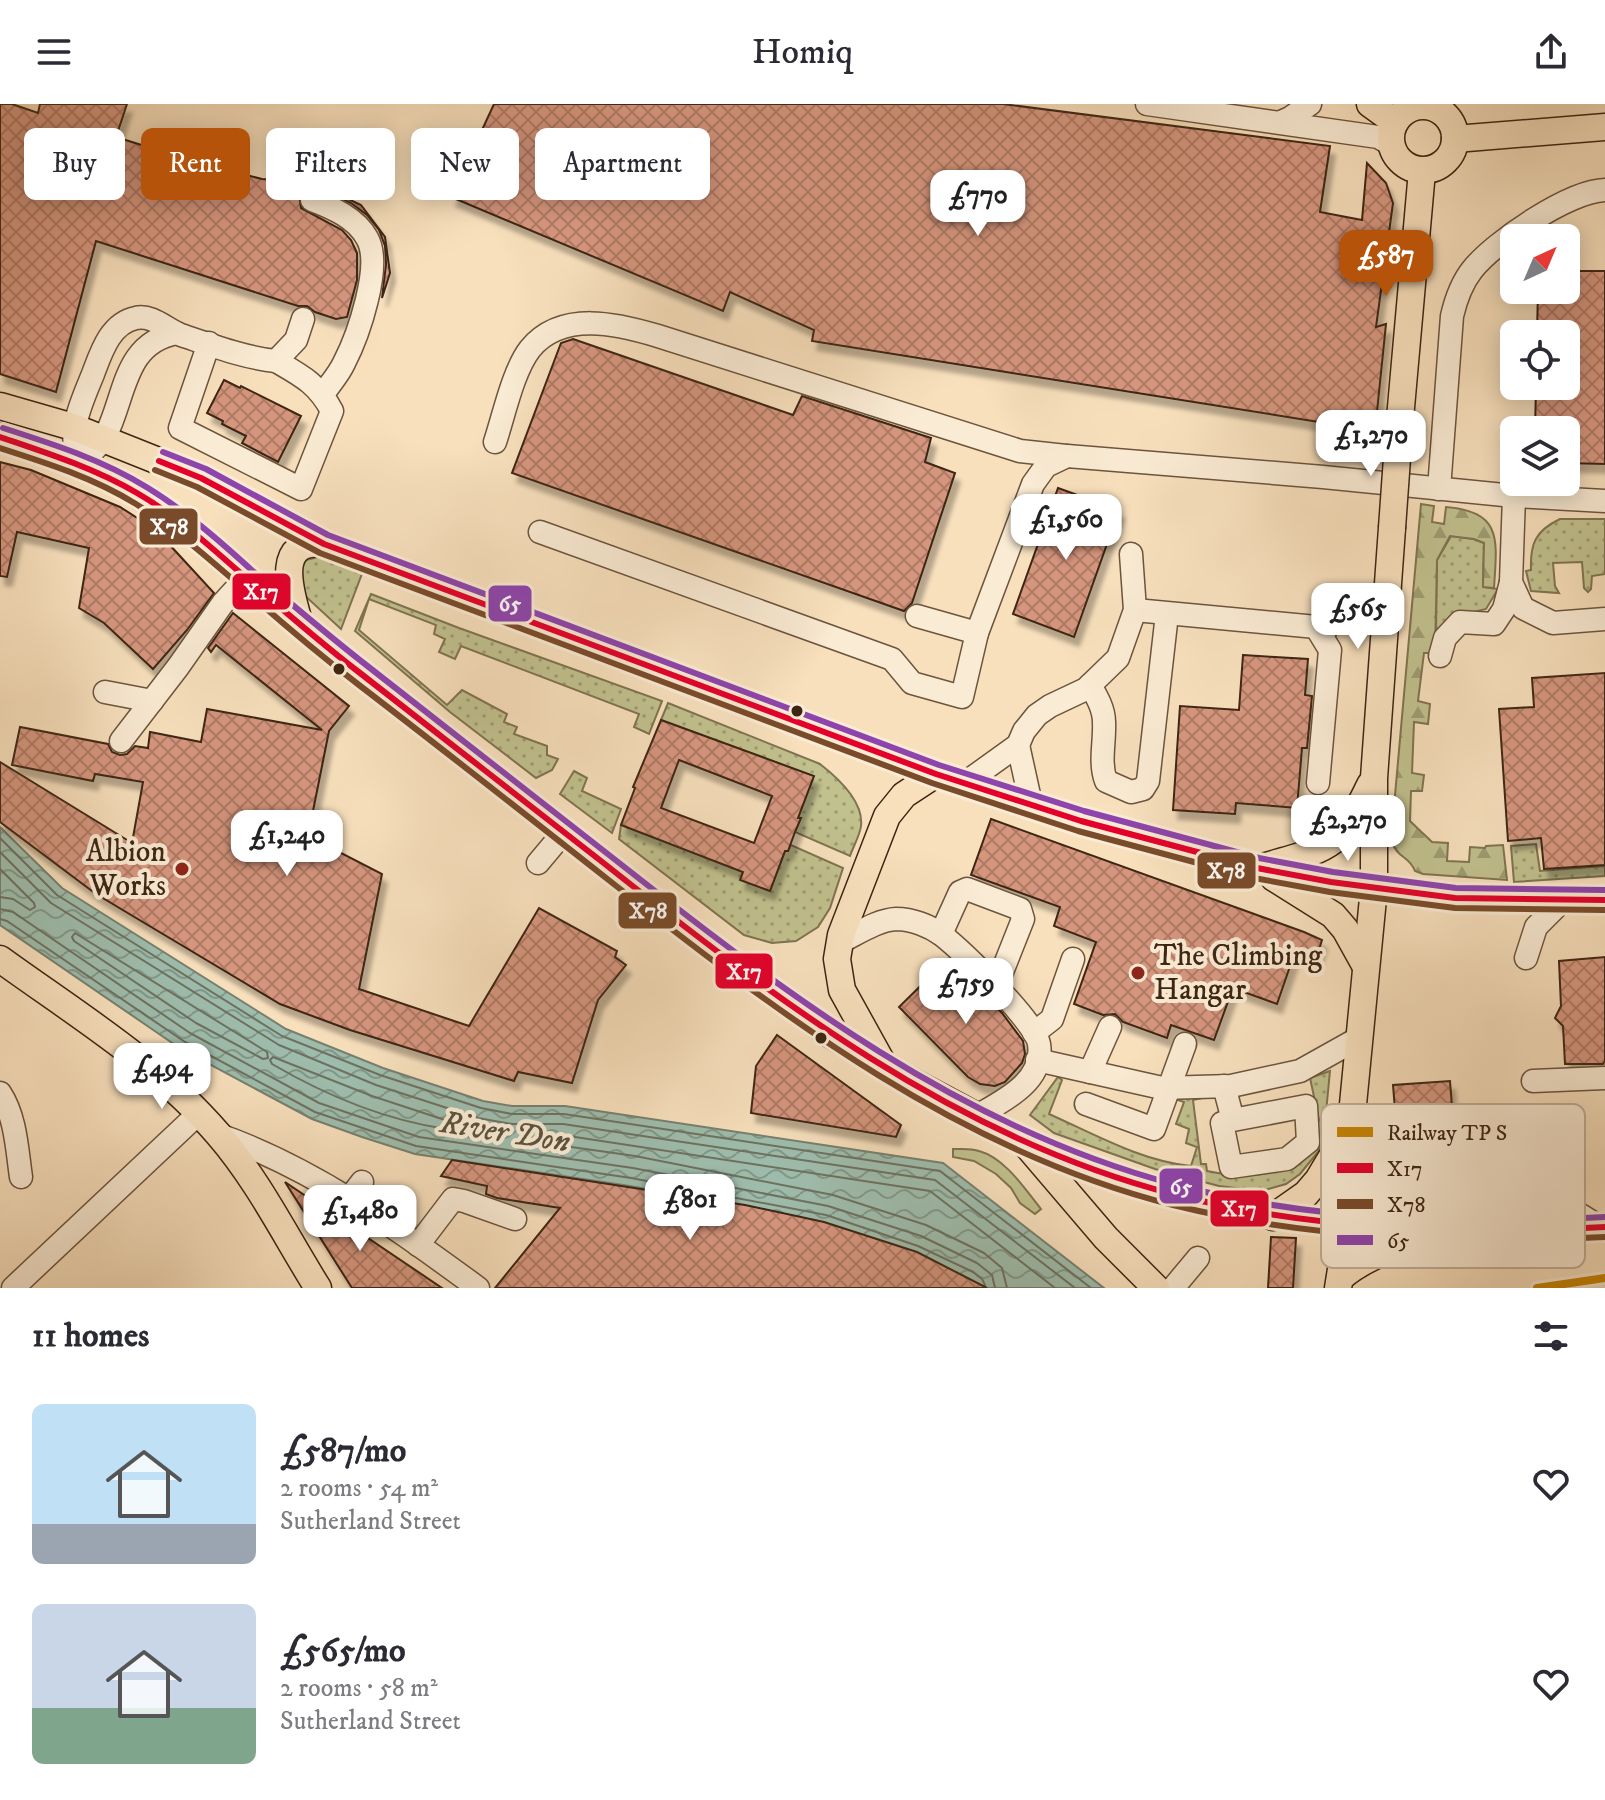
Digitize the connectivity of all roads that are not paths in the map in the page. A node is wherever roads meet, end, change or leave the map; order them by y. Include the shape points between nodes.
1 (1147, 104) edge
2 (1310, 104) edge
3 (1370, 104) edge
4 (1426, 105) edge
5 (1281, 122) junction
6 (1605, 127) edge
7 (1393, 134) junction
8 (1455, 139) junction
9 (1422, 171) junction
10 (1605, 190) edge
11 (312, 200) dead end
12 (303, 319) dead end
13 (177, 333) junction
14 (209, 343) junction
15 (276, 361) junction
16 (323, 394) junction
17 (0, 406) edge
18 (73, 427) junction
19 (0, 437) edge
20 (104, 439) junction
21 (495, 442) dead end
22 (1067, 456) junction
23 (77, 462) junction
24 (1439, 489) junction
25 (1500, 495) edge
26 (1514, 496) joint
27 (1605, 501) edge
28 (540, 532) dead end
29 (324, 544) junction
30 (1131, 554) dead end
31 (246, 578) junction
32 (1511, 582) junction
33 (1135, 610) junction
34 (1167, 614) junction
35 (917, 616) dead end
36 (1605, 619) edge
37 (300, 625) junction
38 (977, 633) junction
39 (1440, 656) dead end
40 (1090, 685) junction
41 (105, 692) dead end
42 (152, 701) junction
43 (121, 741) dead end
44 (1018, 745) junction
45 (936, 774) junction
46 (1374, 778) junction
47 (965, 783) junction
48 (1318, 783) dead end
49 (1031, 804) junction
50 (564, 832) junction
51 (538, 863) dead end
52 (1257, 868) junction
53 (1374, 888) junction
54 (1563, 900) junction
55 (1605, 900) edge
56 (941, 934) junction
57 (840, 942) junction
58 (1526, 958) dead end
59 (0, 959) edge
60 (1073, 959) dead end
61 (1365, 965) junction
62 (996, 987) junction
63 (1110, 1027) dead end
64 (1034, 1033) junction
65 (1359, 1038) junction
66 (1185, 1044) dead end
67 (1037, 1060) junction
68 (885, 1067) junction
69 (1090, 1072) junction
70 (1605, 1078) edge
71 (1533, 1081) dead end
72 (1224, 1086) junction
73 (1167, 1088) junction
74 (0, 1093) edge
75 (1086, 1104) dead end
76 (1353, 1104) edge
77 (199, 1113) junction
78 (975, 1117) junction
79 (1233, 1120) dead end
80 (219, 1135) junction
81 (1023, 1141) junction
82 (1321, 1175) edge
83 (21, 1177) dead end
84 (362, 1182) dead end
85 (348, 1200) junction
86 (1273, 1217) junction
87 (515, 1219) dead end
88 (1321, 1223) edge
89 (418, 1245) junction
90 (1198, 1258) dead end
91 (13, 1288) edge
92 (318, 1288) edge
93 (478, 1288) edge
94 (1156, 1288) edge
95 (1173, 1288) edge

1 - 5 street
2 - 5 street
3 - 7 main road
4 - 7 main road via 1409,109
4 - 8 main road via 1450,120
5 - 7 street via 1378,137
6 - 8 main road
7 - 9 main road via 1403,163
8 - 9 main road via 1445,162
9 - 46 main road, bridge
10 - 24 street via 1562,202 1486,254 1458,291
11 - 16 street via 355,222 373,252 362,313 344,363
12 - 15 street via 296,340
13 - 14 street
13 - 18 street via 136,317 114,330
13 - 20 street via 160,336 142,350
14 - 15 street
14 - 16 street via 180,428 301,489 332,411
15 - 16 street
17 - 18 main road
18 - 20 main road
18 - 23 street
19 - 23 main road
20 - 23 street
20 - 29 main road via 201,478
21 - 22 street via 530,349 549,334 591,323 658,336 1020,451
22 - 24 street
22 - 38 street via 1046,466 1033,484
23 - 31 main road via 145,498
24 - 25 street
26 - 27 street
26 - 32 street
28 - 38 street via 892,659 912,683 962,697
29 - 37 main road via 300,548 288,569
29 - 45 main road
30 - 33 street
31 - 37 main road
31 - 42 street
32 - 36 street via 1523,608 1553,623
32 - 39 street via 1494,624 1460,622 1445,638
33 - 34 street
33 - 40 street via 1118,658
34 - 40 street via 1143,789 1131,792 1106,781 1105,720
34 - 48 street via 1322,628 1330,650
35 - 38 street
37 - 50 main road
40 - 44 street via 1037,715
41 - 42 street
42 - 43 street
44 - 47 street
44 - 49 street
45 - 47 main road
45 - 57 main road via 904,795 887,816
46 - 52 main road via 1353,820 1329,846
46 - 53 main road
47 - 49 main road
49 - 52 main road
50 - 51 street
50 - 68 main road via 719,954
52 - 53 main road
52 - 61 main road via 1333,915
53 - 54 main road via 1455,898
53 - 61 main road
54 - 55 main road
54 - 58 street via 1536,927
56 - 57 street via 896,919
56 - 62 street
56 - 62 street via 960,892 967,889 1020,909 1023,919
57 - 68 main road via 842,990
59 - 77 main road via 160,1074
60 - 64 street via 1052,1019
61 - 65 main road
62 - 64 street
63 - 69 street
64 - 67 street
65 - 72 street via 1300,1071
65 - 76 main road
66 - 73 street
67 - 69 street
67 - 78 street via 1030,1078 1012,1096
68 - 78 main road
69 - 73 street
70 - 71 street
72 - 73 street
72 - 79 street
73 - 75 street via 1154,1129
74 - 83 street via 16,1138
77 - 80 main road
77 - 91 street
78 - 81 main road
80 - 85 street via 286,1164
80 - 92 main road
81 - 86 main road via 1111,1176
81 - 94 main road
82 - 86 main road via 1306,1194
84 - 85 street
85 - 89 street
86 - 88 main road
87 - 89 street via 453,1199
89 - 93 street
90 - 95 street

